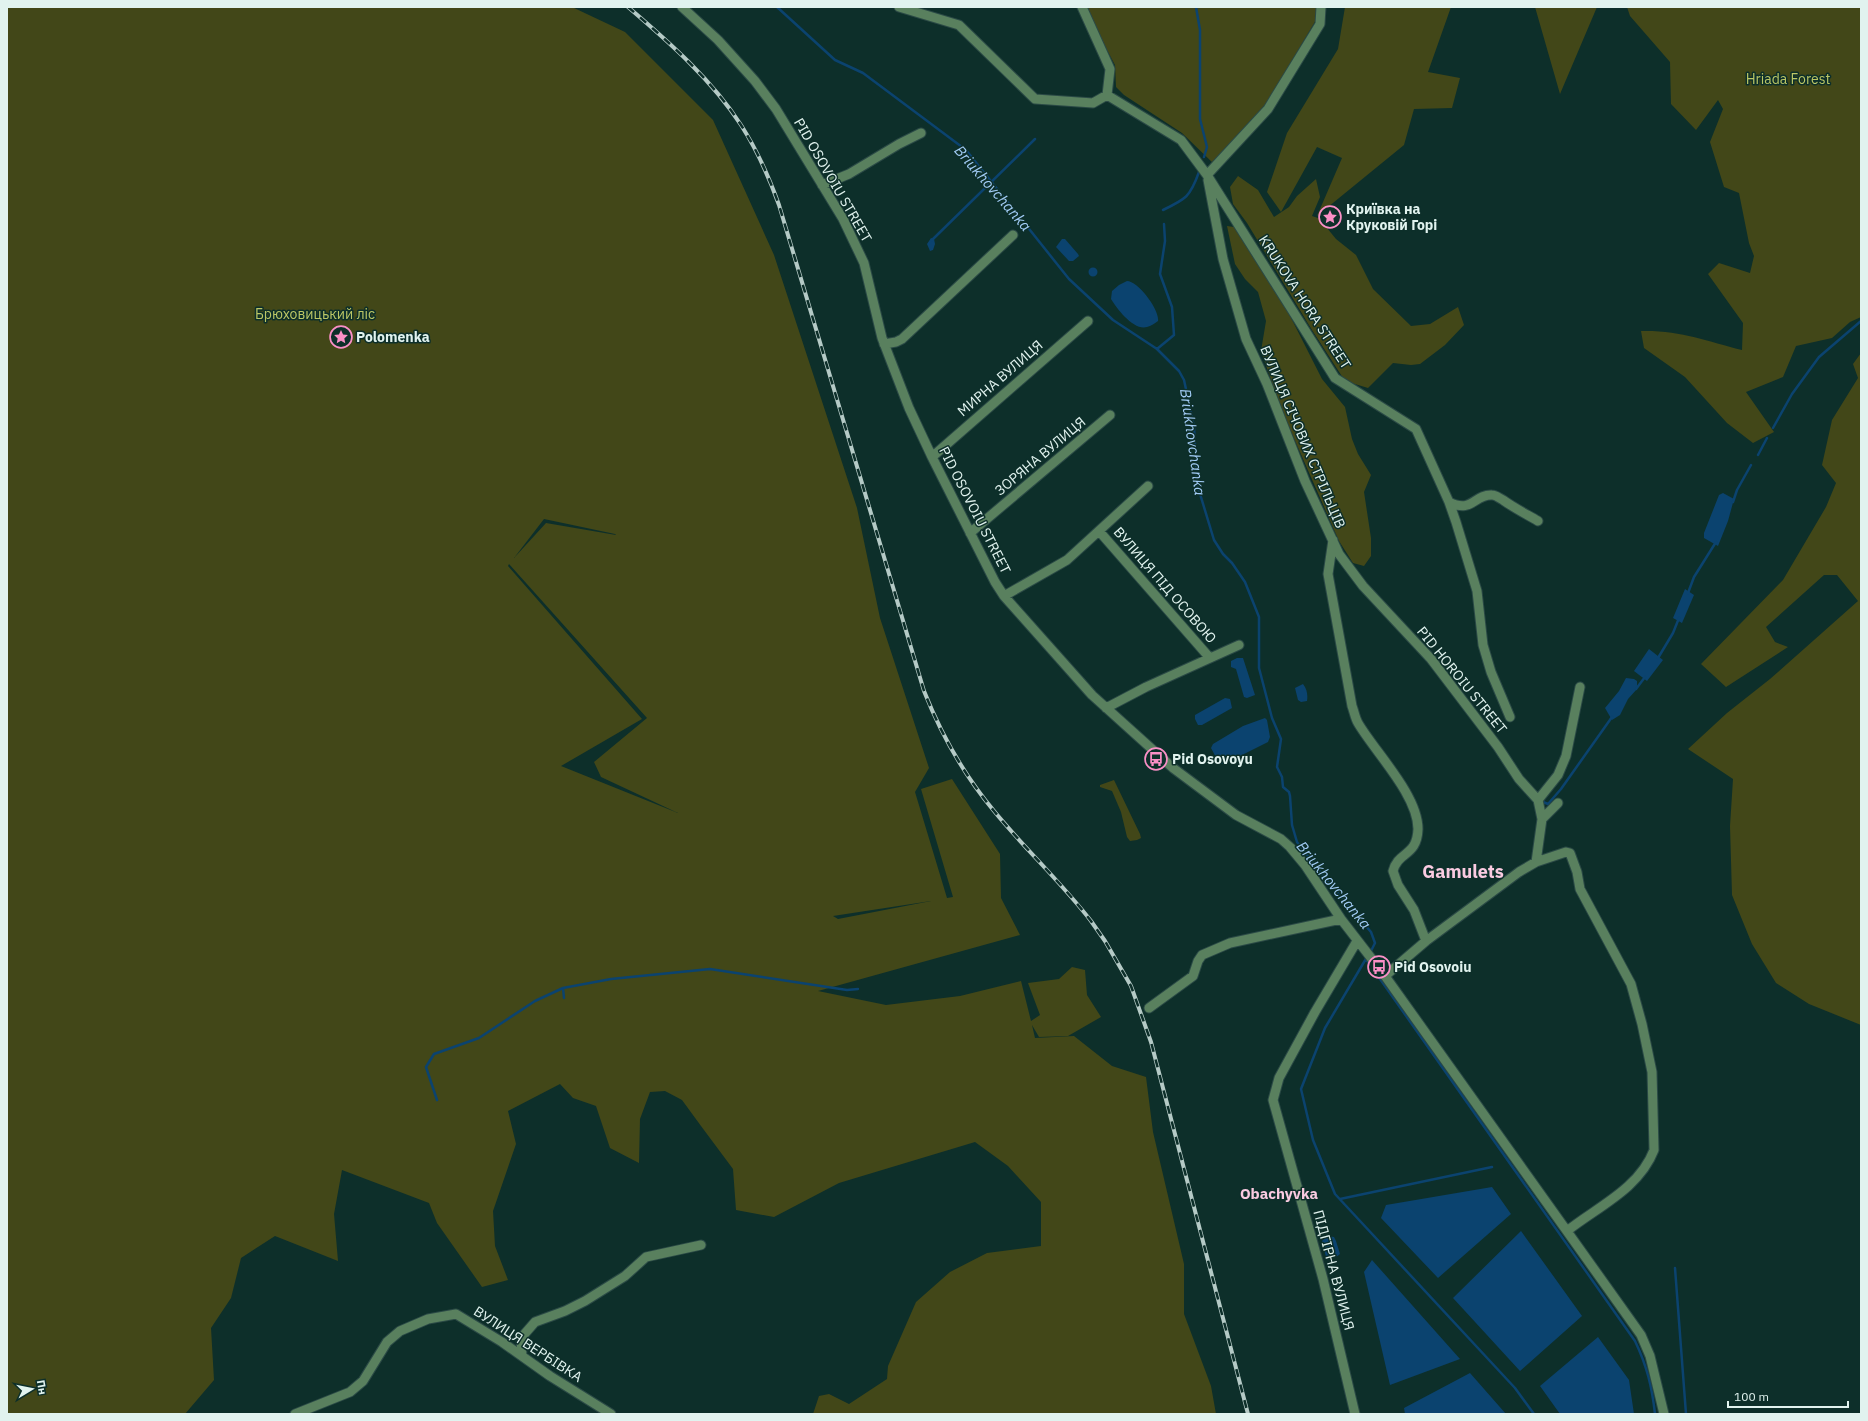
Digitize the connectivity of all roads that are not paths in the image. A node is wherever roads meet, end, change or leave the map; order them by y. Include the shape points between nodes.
1 (682, 7) edge
2 (899, 7) edge
3 (1082, 7) edge
4 (1321, 7) edge
5 (1107, 95) junction
6 (921, 133) dead end
7 (1207, 175) junction
8 (822, 185) junction
9 (1013, 235) dead end
10 (1088, 321) dead end
11 (884, 344) junction
12 (1110, 415) dead end
13 (932, 457) junction
14 (1148, 486) dead end
15 (1449, 502) junction
16 (1538, 521) dead end
17 (1099, 531) junction
18 (970, 534) junction
19 (1333, 540) junction
20 (1004, 596) junction
21 (1238, 645) dead end
22 (1209, 657) junction
23 (1580, 687) dead end
24 (1106, 708) junction
25 (1510, 717) dead end
26 (1538, 800) junction
27 (1558, 803) dead end
28 (1542, 819) junction
29 (1536, 862) junction
30 (1340, 919) junction
31 (1426, 941) junction
32 (1360, 945) junction
33 (1385, 976) junction
34 (1150, 1008) dead end
35 (1567, 1231) junction
36 (701, 1245) dead end
37 (522, 1356) junction
38 (295, 1414) edge
39 (611, 1414) edge
40 (1355, 1414) edge
41 (1664, 1414) edge

1 - 8 street, PID OSOVOIU STREET via 718,40 755,81 776,109
2 - 5 street via 959,25 1035,99 1093,103
3 - 5 street via 1110,69
4 - 7 street via 1320,24 1268,108
5 - 7 street, KRUKOVA HORA STREET via 1181,140
6 - 8 street via 849,174
7 - 15 street, KRUKOVA HORA STREET via 1335,378 1416,429
7 - 19 street, ВУЛИЦЯ СІЧОВИХ СТРІЛЬЦІВ via 1223,259 1246,339 1267,384 1305,481
8 - 11 street, PID OSOVOIU STREET via 864,263
9 - 11 street via 902,339
10 - 13 street, МИРНА ВУЛИЦЯ
11 - 13 street, PID OSOVOIU STREET via 909,408
12 - 18 street, ЗОРЯНА ВУЛИЦЯ
13 - 18 street, PID OSOVOIU STREET
14 - 17 street
15 - 16 street via 1459,507 1467,506 1495,494 1513,508
15 - 25 street, KRUKOVA HORA STREET via 1477,591 1483,645
17 - 20 street via 1067,560
17 - 22 street, ВУЛИЦЯ ПІД ОСОВОЮ
18 - 20 street, PID OSOVOIU STREET
19 - 26 street, PID HOROIU STREET via 1339,554 1363,586 1431,658 1519,779
19 - 31 street, ВУЛИЦЯ СІЧОВИХ СТРІЛЬЦІВ via 1328,574 1352,706 1357,722 1398,779 1411,803 1418,828 1414,847 1398,860 1393,871 1398,885 1414,910
20 - 24 street, PID OSOVOIU STREET
21 - 22 street, ВУЛИЦЯ ПІД ОСОВОЮ
22 - 24 street, ВУЛИЦЯ ПІД ОСОВОЮ
23 - 26 street via 1566,756 1558,775
24 - 30 street, PID OSOVOIU STREET via 1184,778 1236,815 1281,839 1290,847 1305,865
26 - 28 street
27 - 28 street
28 - 29 street
29 - 31 street
29 - 35 street via 1570,853 1580,889 1631,984 1652,1072 1654,1150 1650,1161 1624,1190
30 - 32 street, PID OSOVOIU STREET
30 - 34 street via 1230,943 1202,955 1194,976
31 - 33 street
32 - 33 street, PID OSOVOIU STREET
32 - 40 street, ПІДГІРНА ВУЛИЦЯ via 1315,1012 1279,1078 1273,1100 1324,1279
33 - 35 street
35 - 41 street via 1641,1335 1650,1356
36 - 37 street via 646,1257 625,1276 585,1301 535,1322 521,1338
37 - 38 street, ВУЛИЦЯ ВЕРБІВКА via 456,1314 428,1319 400,1331 387,1342 363,1381 350,1392
37 - 39 street, ВУЛИЦЯ ВЕРБІВКА

